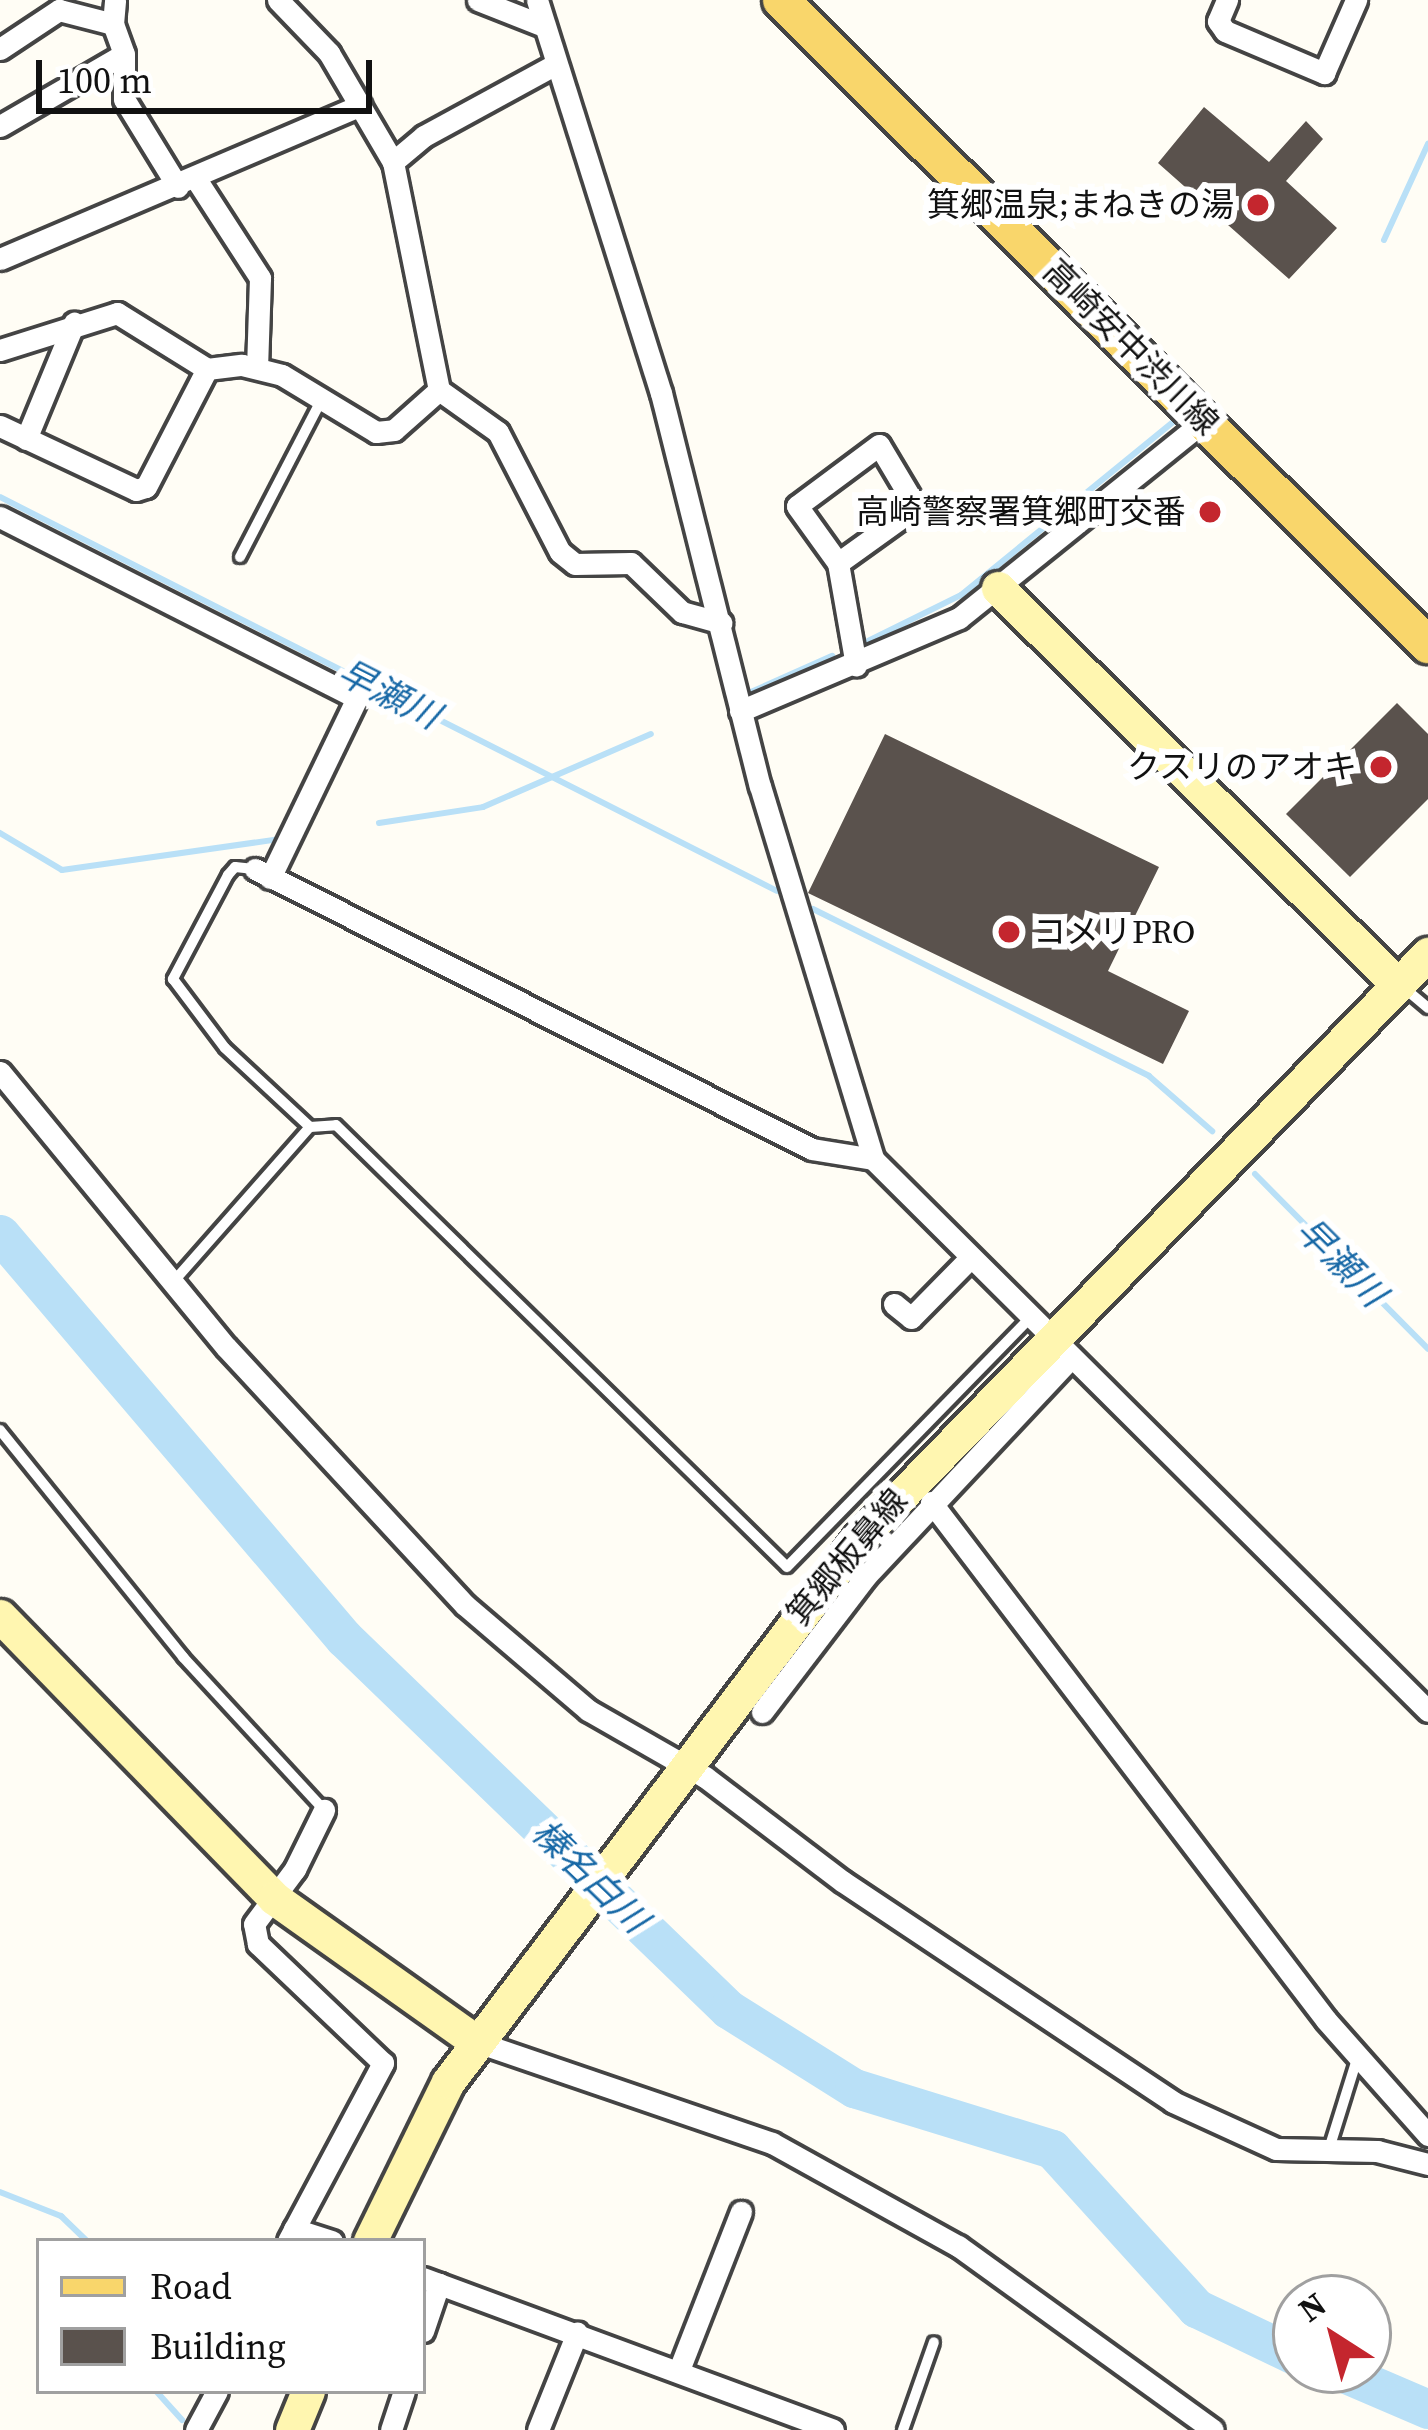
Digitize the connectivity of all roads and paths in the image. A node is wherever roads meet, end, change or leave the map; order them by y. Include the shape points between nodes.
1 (115, 0) edge
2 (278, 0) edge
3 (478, 0) edge
4 (537, 0) edge
5 (782, 0) edge
6 (1227, 0) edge
7 (1356, 0) edge
8 (113, 24) junction
9 (544, 26) junction
10 (0, 49) edge
11 (124, 54) junction
12 (554, 65) junction
13 (361, 105) junction
14 (0, 126) edge
15 (393, 162) junction
16 (187, 183) junction
17 (0, 259) edge
18 (74, 323) junction
19 (0, 350) edge
20 (257, 368) junction
21 (207, 369) junction
22 (439, 390) junction
23 (323, 398) junction
24 (1204, 421) junction
25 (0, 426) edge
26 (26, 439) junction
27 (0, 517) edge
28 (240, 557) dead end
29 (838, 563) junction
30 (998, 588) junction
31 (722, 623) junction
32 (1428, 645) edge
33 (856, 665) junction
34 (740, 711) junction
35 (263, 873) junction
36 (1428, 954) edge
37 (1398, 985) junction
38 (1428, 1008) edge
39 (0, 1072) edge
40 (310, 1127) junction
41 (873, 1159) junction
42 (970, 1259) junction
43 (174, 1281) junction
44 (895, 1304) dead end
45 (1049, 1339) junction
46 (0, 1430) edge
47 (931, 1502) junction
48 (0, 1616) edge
49 (762, 1712) dead end
50 (1428, 1712) edge
51 (678, 1771) junction
52 (323, 1810) joint
53 (274, 1898) junction
54 (477, 2042) junction
55 (1358, 2056) junction
56 (1418, 2112) edge
57 (1428, 2135) edge
58 (1329, 2149) junction
59 (1428, 2164) edge
60 (741, 2212) dead end
61 (291, 2235) edge
62 (371, 2238) edge
63 (431, 2281) edge
64 (426, 2312) edge
65 (577, 2333) junction
66 (934, 2342) dead end
67 (680, 2371) junction
68 (215, 2394) edge
69 (307, 2394) edge
70 (403, 2394) edge
71 (196, 2430) edge
72 (292, 2430) edge
73 (391, 2430) edge
74 (538, 2430) edge
75 (833, 2430) edge
76 (903, 2430) edge
77 (1214, 2430) edge

1 - 8 street
2 - 13 street via 329,52
3 - 9 street
4 - 9 street
5 - 24 main road, 高崎安中渋川線
6 - 7 street via 1218,20 1225,31 1324,73
8 - 10 street via 59,10
8 - 11 street
9 - 12 street
11 - 14 street
11 - 16 street via 124,99
12 - 15 street via 424,136
12 - 31 street via 661,393
13 - 15 street
13 - 16 street
15 - 22 street
16 - 17 street
16 - 20 street via 260,278
18 - 19 street
18 - 21 street via 117,313
18 - 26 street
20 - 21 street
20 - 23 street
21 - 26 street via 146,487 136,490
22 - 23 street via 394,430 363,428
22 - 31 street via 498,432 560,552 575,564 631,563 682,612
23 - 28 lane
24 - 30 street
24 - 32 main road, 高崎安中渋川線
25 - 26 street
27 - 35 street via 357,698
29 - 29 street via 799,498 872,443 916,507
29 - 33 street
30 - 33 street via 958,618
30 - 37 main road
31 - 34 street
33 - 34 street
34 - 41 street
35 - 40 lane via 235,867 228,875 172,979 225,1048
35 - 41 street via 812,1149
36 - 37 main road, 箕郷板鼻線
37 - 38 lane
37 - 45 main road, 箕郷板鼻線
39 - 43 street
40 - 43 lane
40 - 45 lane via 336,1125 787,1567
41 - 42 street
42 - 44 street via 910,1318
42 - 45 street
43 - 51 street via 511,1651
45 - 47 street
45 - 50 street
45 - 51 main road, 箕郷板鼻線 via 860,1538
46 - 52 lane via 183,1658
47 - 49 street
47 - 55 street
48 - 53 main road
51 - 54 main road, 箕郷板鼻線
51 - 58 street via 1110,2066 1276,2149
52 - 53 street
53 - 54 main road
53 - 61 street via 254,1924 257,1944 383,2062
54 - 62 main road, 箕郷板鼻線 via 427,2118
54 - 77 street via 772,2143 958,2246
55 - 56 street
55 - 58 lane
56 - 57 street
58 - 59 street
60 - 67 street
63 - 64 street
63 - 65 street
65 - 67 street
65 - 74 street
66 - 76 lane
67 - 75 street
68 - 71 street
69 - 72 main road
70 - 73 street

